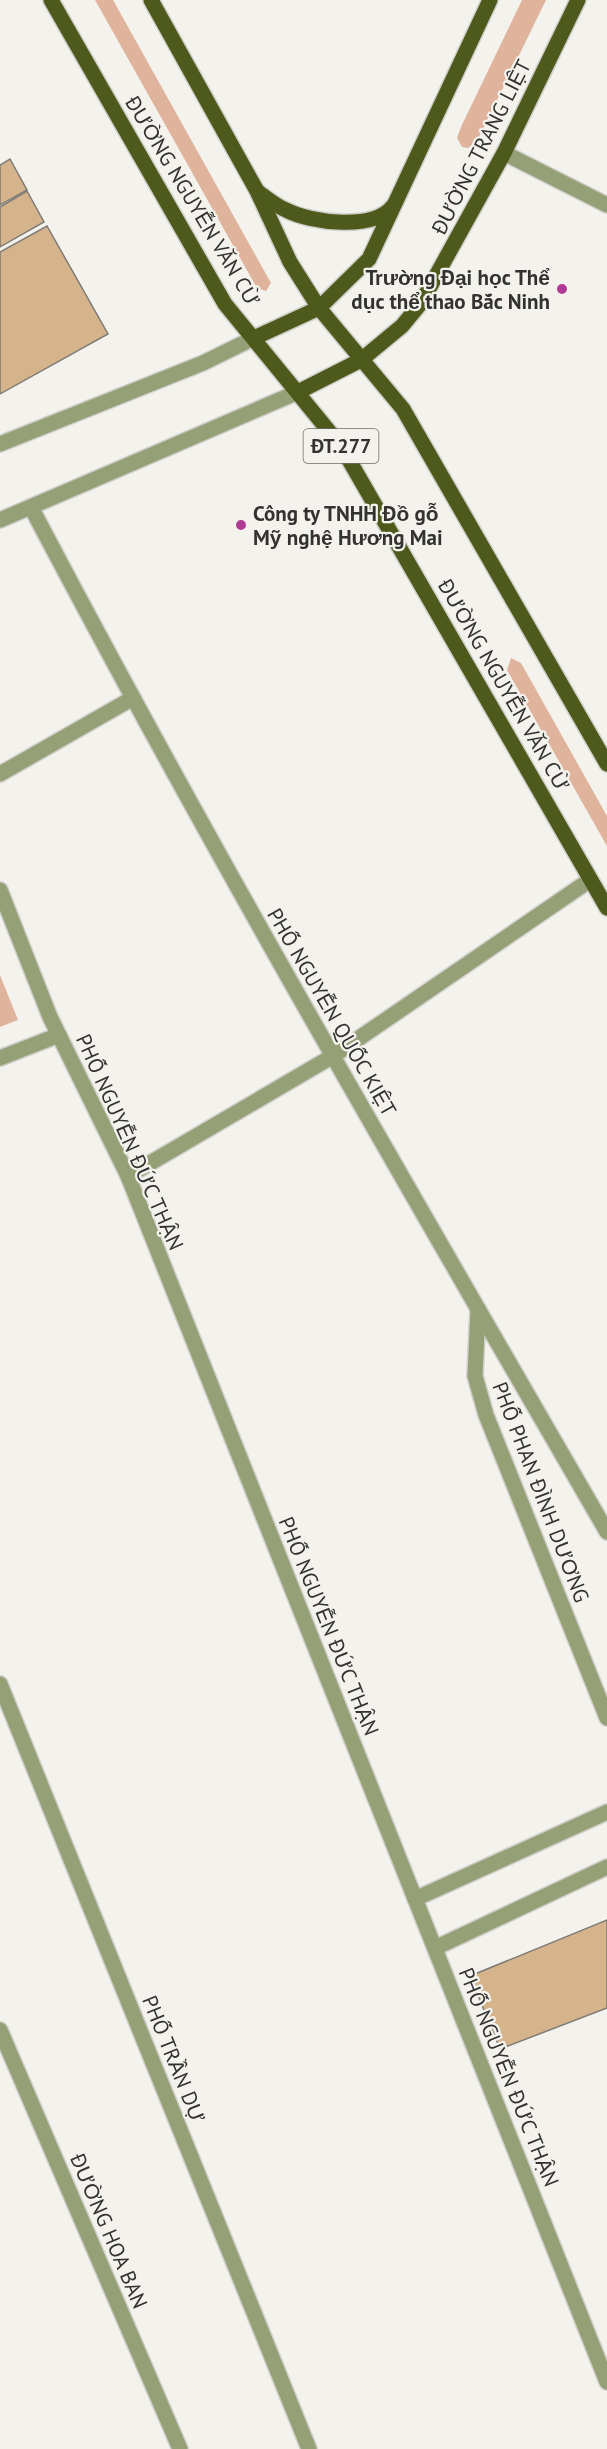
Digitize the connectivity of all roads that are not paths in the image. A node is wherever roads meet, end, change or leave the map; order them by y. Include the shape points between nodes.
1 (51, 0) edge
2 (151, 0) edge
3 (490, 0) edge
4 (578, 0) edge
5 (504, 153) junction
6 (257, 191) junction
7 (398, 199) junction
8 (607, 205) edge
9 (319, 308) junction
10 (254, 338) junction
11 (361, 360) junction
12 (298, 392) junction
13 (0, 444) edge
14 (31, 507) junction
15 (0, 520) edge
16 (133, 698) junction
17 (607, 764) edge
18 (0, 774) edge
19 (590, 880) junction
20 (0, 890) edge
21 (607, 908) edge
22 (59, 1035) junction
23 (333, 1056) junction
24 (0, 1058) edge
25 (128, 1176) junction
26 (478, 1309) junction
27 (607, 1532) edge
28 (0, 1684) edge
29 (607, 1718) edge
30 (607, 1812) edge
31 (607, 1867) edge
32 (415, 1899) junction
33 (435, 1948) junction
34 (0, 2030) edge
35 (607, 2382) edge
36 (180, 2449) edge
37 (309, 2449) edge

1 - 10 main road, ĐƯỜNG NGUYỄN VĂN CỪ / ĐT.277 via 222,299
2 - 6 main road, ĐT.277
3 - 7 main road
4 - 5 main road, ĐƯỜNG TRANG LIỆT
5 - 8 street
5 - 11 main road, ĐƯỜNG TRANG LIỆT via 421,303 402,326
6 - 7 main road via 298,215 351,224 376,220 388,213
6 - 9 main road, ĐT.277 via 290,262
7 - 9 main road via 369,259
9 - 10 main road
9 - 11 main road, ĐT.277
10 - 12 main road, ĐƯỜNG NGUYỄN VĂN CỪ / ĐT.277
10 - 13 street via 202,363
11 - 12 main road, ĐƯỜNG TRANG LIỆT
11 - 17 main road, ĐT.277 via 403,409
12 - 14 street
12 - 19 main road, ĐƯỜNG NGUYỄN VĂN CỪ / ĐT.277 via 340,446
14 - 15 street
14 - 16 street, PHỐ NGUYỄN QUỐC KIỆT
16 - 18 street
16 - 23 street, PHỐ NGUYỄN QUỐC KIỆT
19 - 21 main road, ĐƯỜNG NGUYỄN VĂN CỪ / ĐT.277
19 - 23 street
20 - 22 street, PHỐ NGUYỄN ĐỨC THẬN
22 - 24 street
22 - 25 street, PHỐ NGUYỄN ĐỨC THẬN
23 - 25 street
23 - 26 street, PHỐ NGUYỄN QUỐC KIỆT
25 - 32 street, PHỐ NGUYỄN ĐỨC THẬN
26 - 27 street, PHỐ NGUYỄN QUỐC KIỆT
26 - 29 street, PHỐ PHAN ĐÌNH DƯƠNG via 475,1376 486,1415
28 - 37 street, PHỐ TRẦN DỰ
30 - 32 street
31 - 33 street
32 - 33 street, PHỐ NGUYỄN ĐỨC THẬN
33 - 35 street, PHỐ NGUYỄN ĐỨC THẬN
34 - 36 street, ĐƯỜNG HOA BAN

